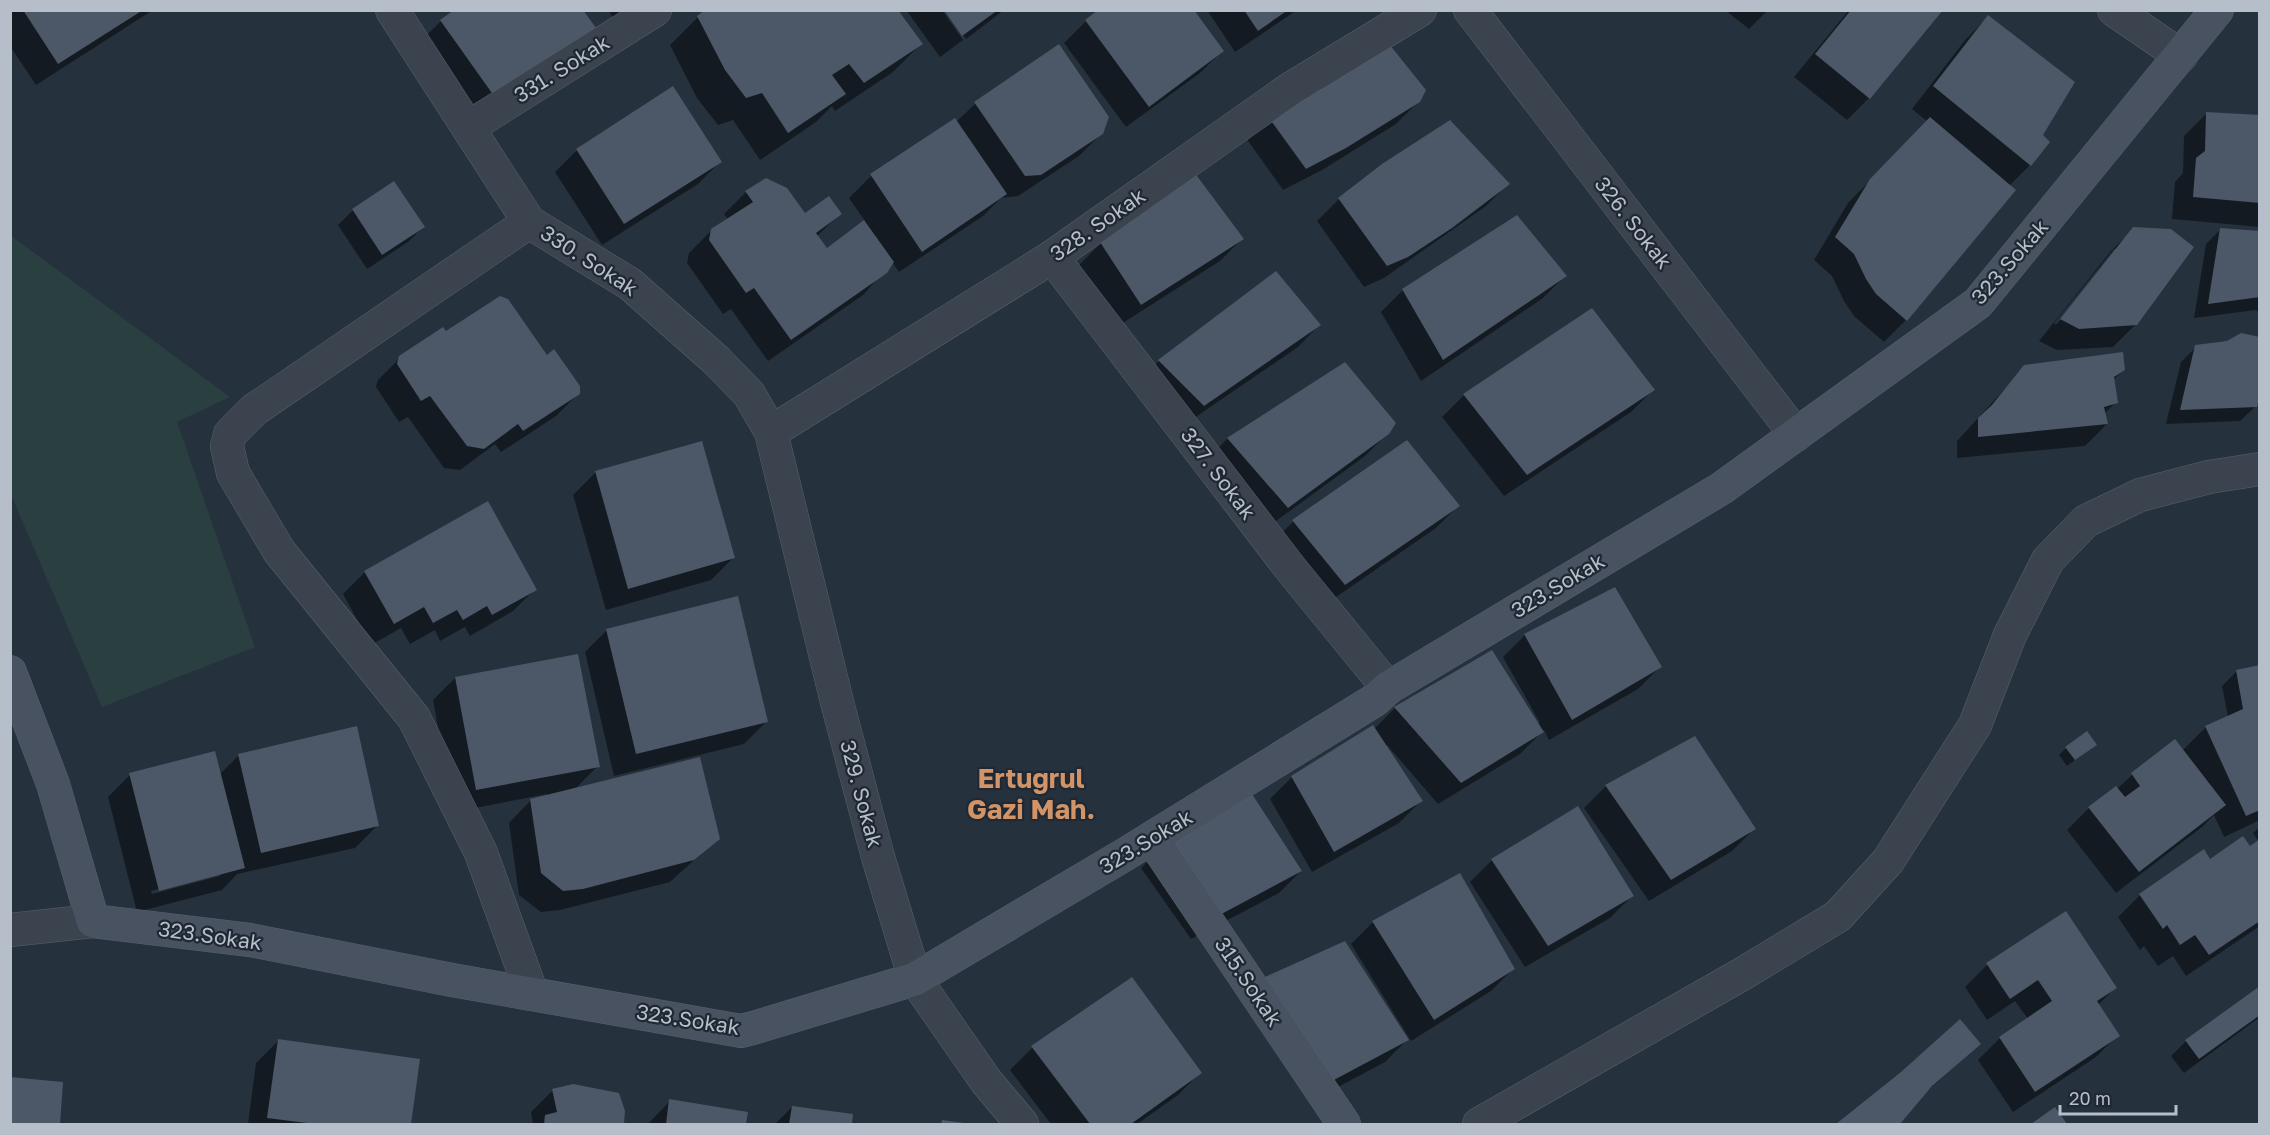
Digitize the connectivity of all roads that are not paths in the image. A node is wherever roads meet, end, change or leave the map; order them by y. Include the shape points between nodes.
1 (392, 10) edge
2 (655, 10) edge
3 (1420, 10) edge
4 (1470, 10) edge
5 (2114, 10) edge
6 (2217, 10) edge
7 (2181, 56) junction
8 (469, 127) junction
9 (529, 222) junction
10 (1052, 257) junction
11 (771, 432) junction
12 (1796, 435) junction
13 (2259, 469) edge
14 (10, 672) edge
15 (1388, 688) junction
16 (1152, 838) junction
17 (93, 921) junction
18 (10, 930) edge
19 (915, 979) junction
20 (532, 994) junction
21 (1022, 1125) edge
22 (1344, 1125) edge
23 (1479, 1125) edge

1 - 8 street, 330. Sokak
2 - 8 street, 331. Sokak
3 - 10 street, 328. Sokak via 1290,89
4 - 12 street, 326. Sokak
5 - 7 street
6 - 7 street, 323.Sokak
7 - 12 street, 323.Sokak via 1978,303
8 - 9 street, 330. Sokak
9 - 11 street, 330. Sokak via 630,284 750,394
9 - 20 street via 254,410 230,434 227,446 233,473 279,552 414,718 481,853
10 - 11 street, 328. Sokak
10 - 15 street, 327. Sokak via 1291,569
11 - 19 street, 329. Sokak via 878,858
12 - 15 street, 323.Sokak via 1722,488
13 - 23 street via 2140,495 2085,522 2048,560 2010,635 1975,725 1888,861 1838,916
14 - 17 street via 53,784
15 - 16 street, 323.Sokak via 1375,700
16 - 19 street, 323.Sokak
16 - 22 street, 315.Sokak
17 - 18 street
17 - 20 street, 323.Sokak via 250,940
19 - 20 street, 323.Sokak via 741,1031
19 - 21 street, 329. Sokak via 986,1081

